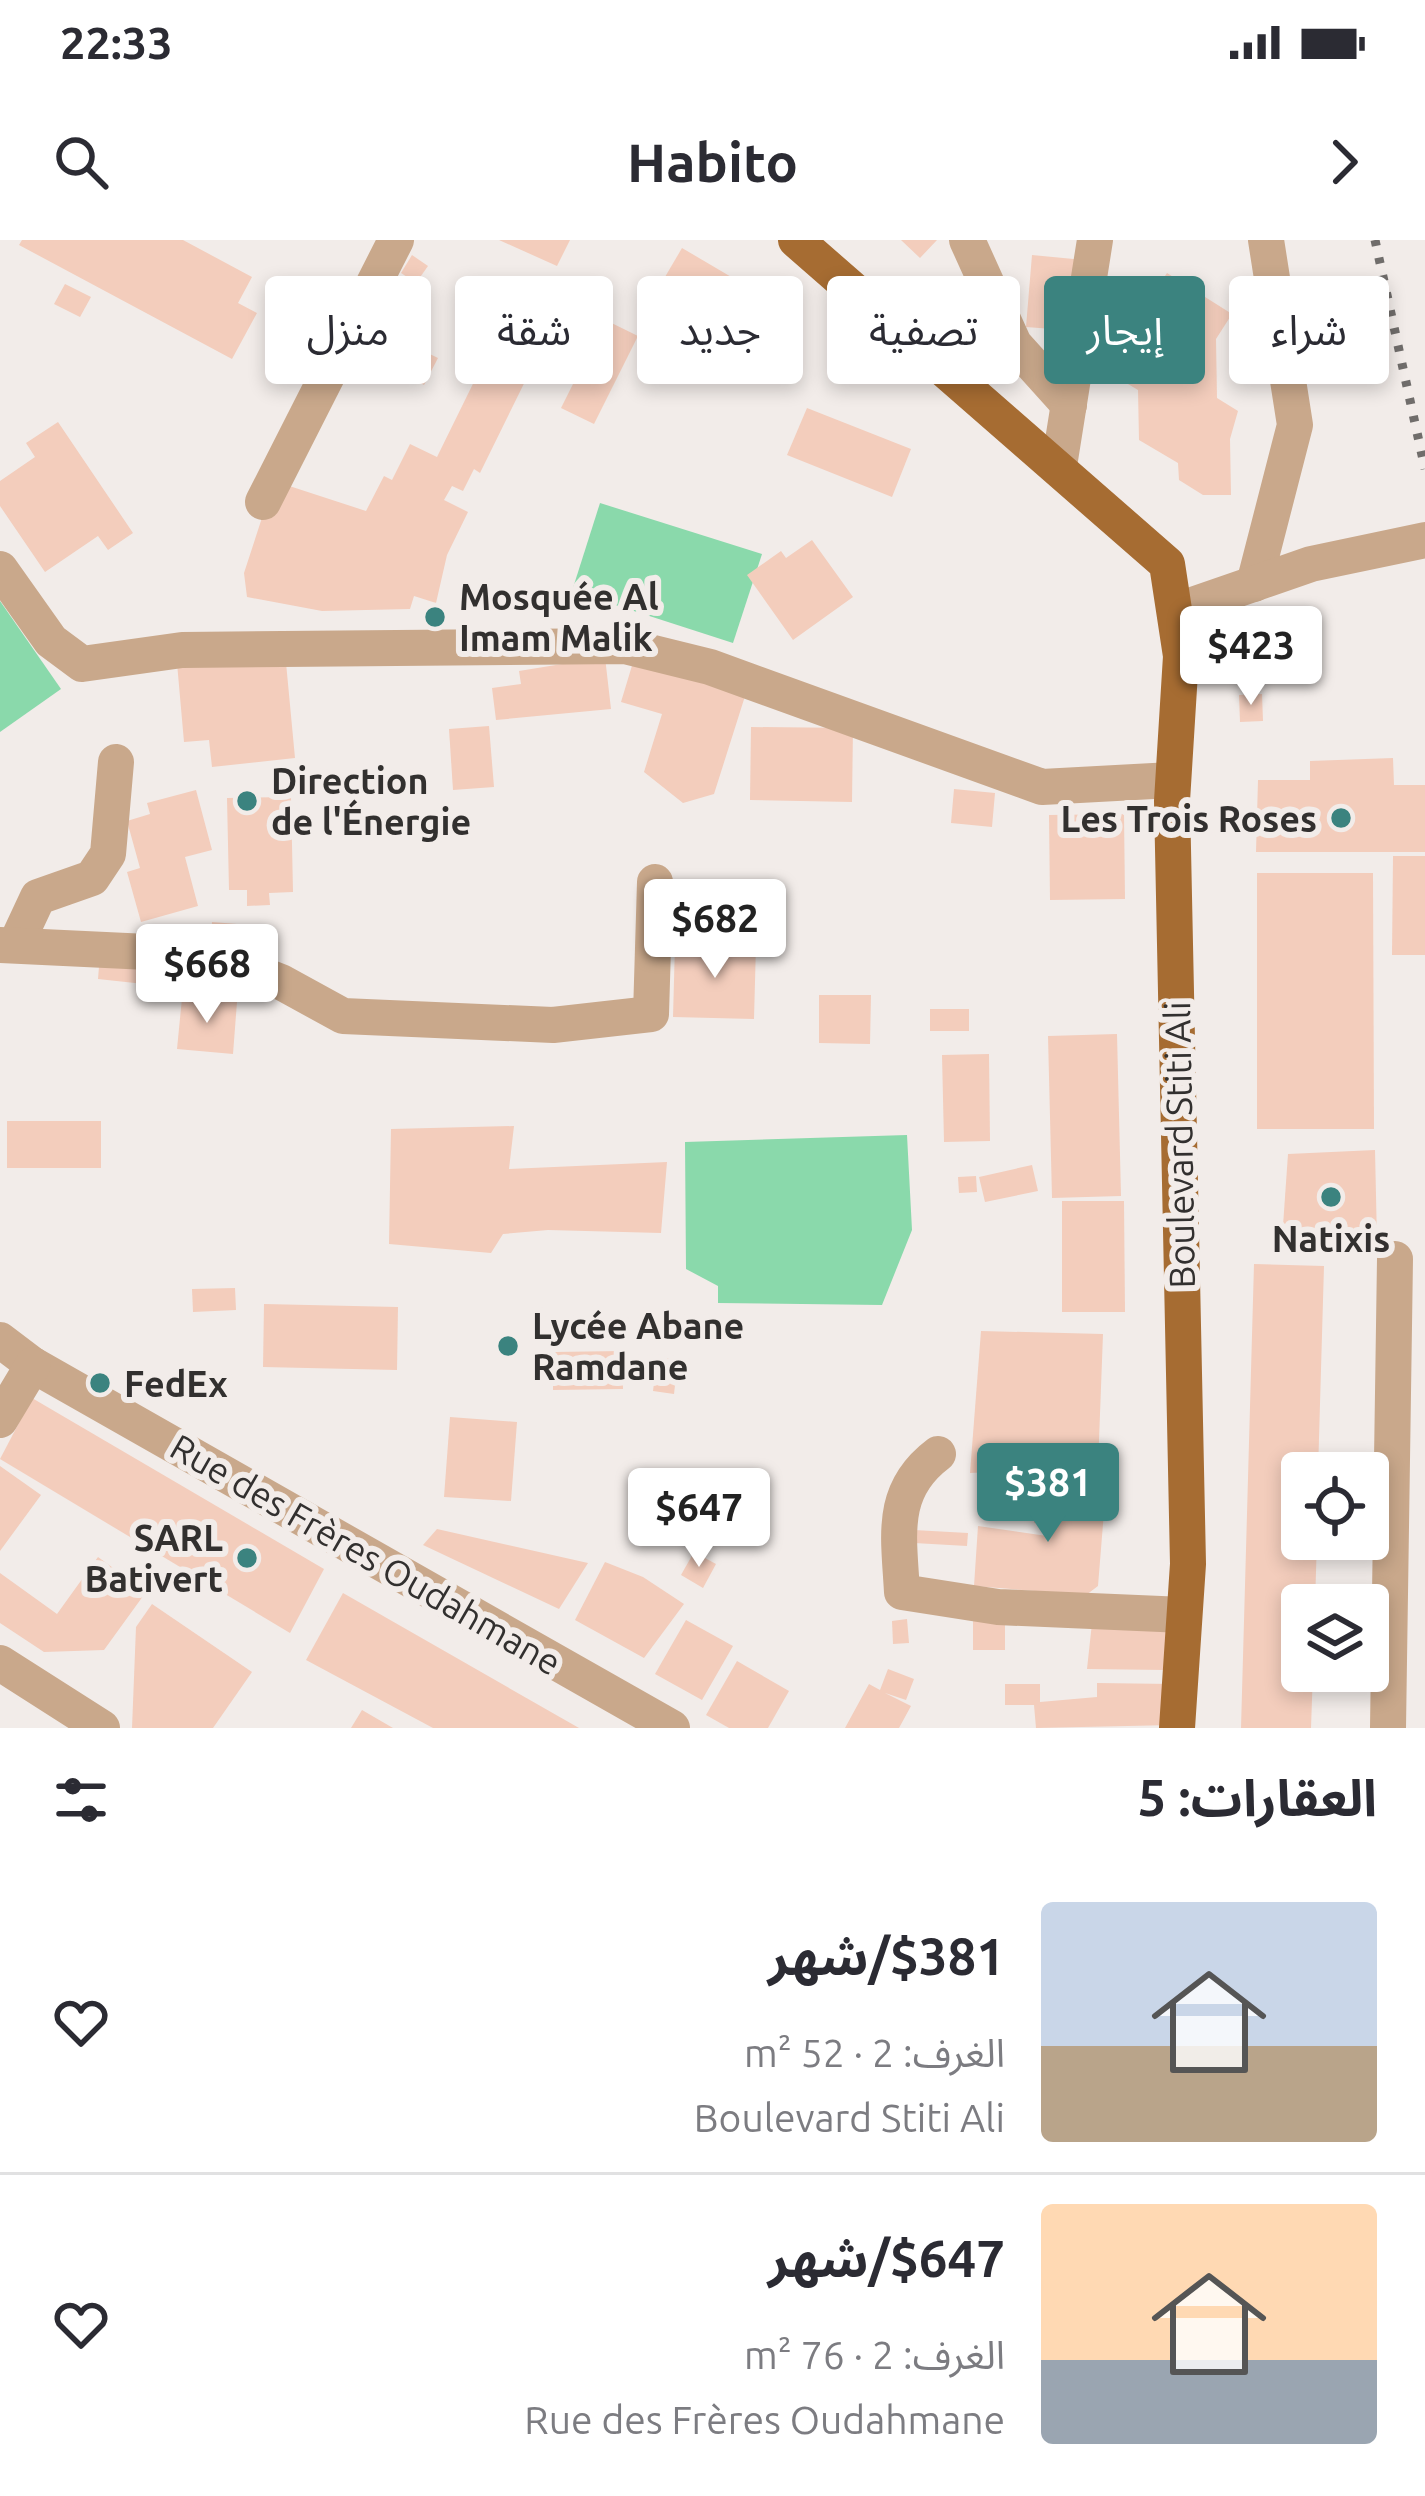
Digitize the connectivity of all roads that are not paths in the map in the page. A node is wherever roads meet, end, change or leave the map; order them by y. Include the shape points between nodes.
1 (396, 240) edge
2 (796, 240) edge
3 (967, 240) edge
4 (1095, 240) edge
5 (1266, 240) edge
6 (1069, 405) junction
7 (1059, 466) junction
8 (263, 502) dead end
9 (1425, 541) edge
10 (0, 569) edge
11 (1254, 584) junction
12 (1178, 610) junction
13 (116, 762) dead end
14 (1172, 780) junction
15 (655, 881) dead end
16 (8, 945) edge
17 (1395, 1259) dead end
18 (0, 1340) edge
19 (33, 1365) junction
20 (0, 1420) edge
21 (938, 1454) dead end
22 (1184, 1615) junction
23 (0, 1663) edge
24 (102, 1728) edge
25 (672, 1728) edge
26 (1177, 1728) edge
27 (1388, 1728) edge

1 - 8 street
2 - 7 main road
3 - 6 street via 1015,344
4 - 6 street
5 - 11 street via 1295,425
6 - 7 street
7 - 12 main road, Boulevard Stiti Ali via 1167,564
9 - 11 street
10 - 14 street via 52,641 82,664 182,650 625,646 710,667 1042,787
11 - 12 street
12 - 14 main road, Boulevard Stiti Ali
13 - 16 street via 108,854 92,878 38,897
14 - 22 main road, Boulevard Stiti Ali
15 - 16 street via 651,1014 608,1021 343,1016 211,955
17 - 27 street
18 - 19 street, Rue des Frères Oudahmane
19 - 20 street
19 - 25 street, Rue des Frères Oudahmane
21 - 22 street via 912,1474 898,1521 902,1592 998,1607
22 - 26 main road, Boulevard Stiti Ali
23 - 24 street

